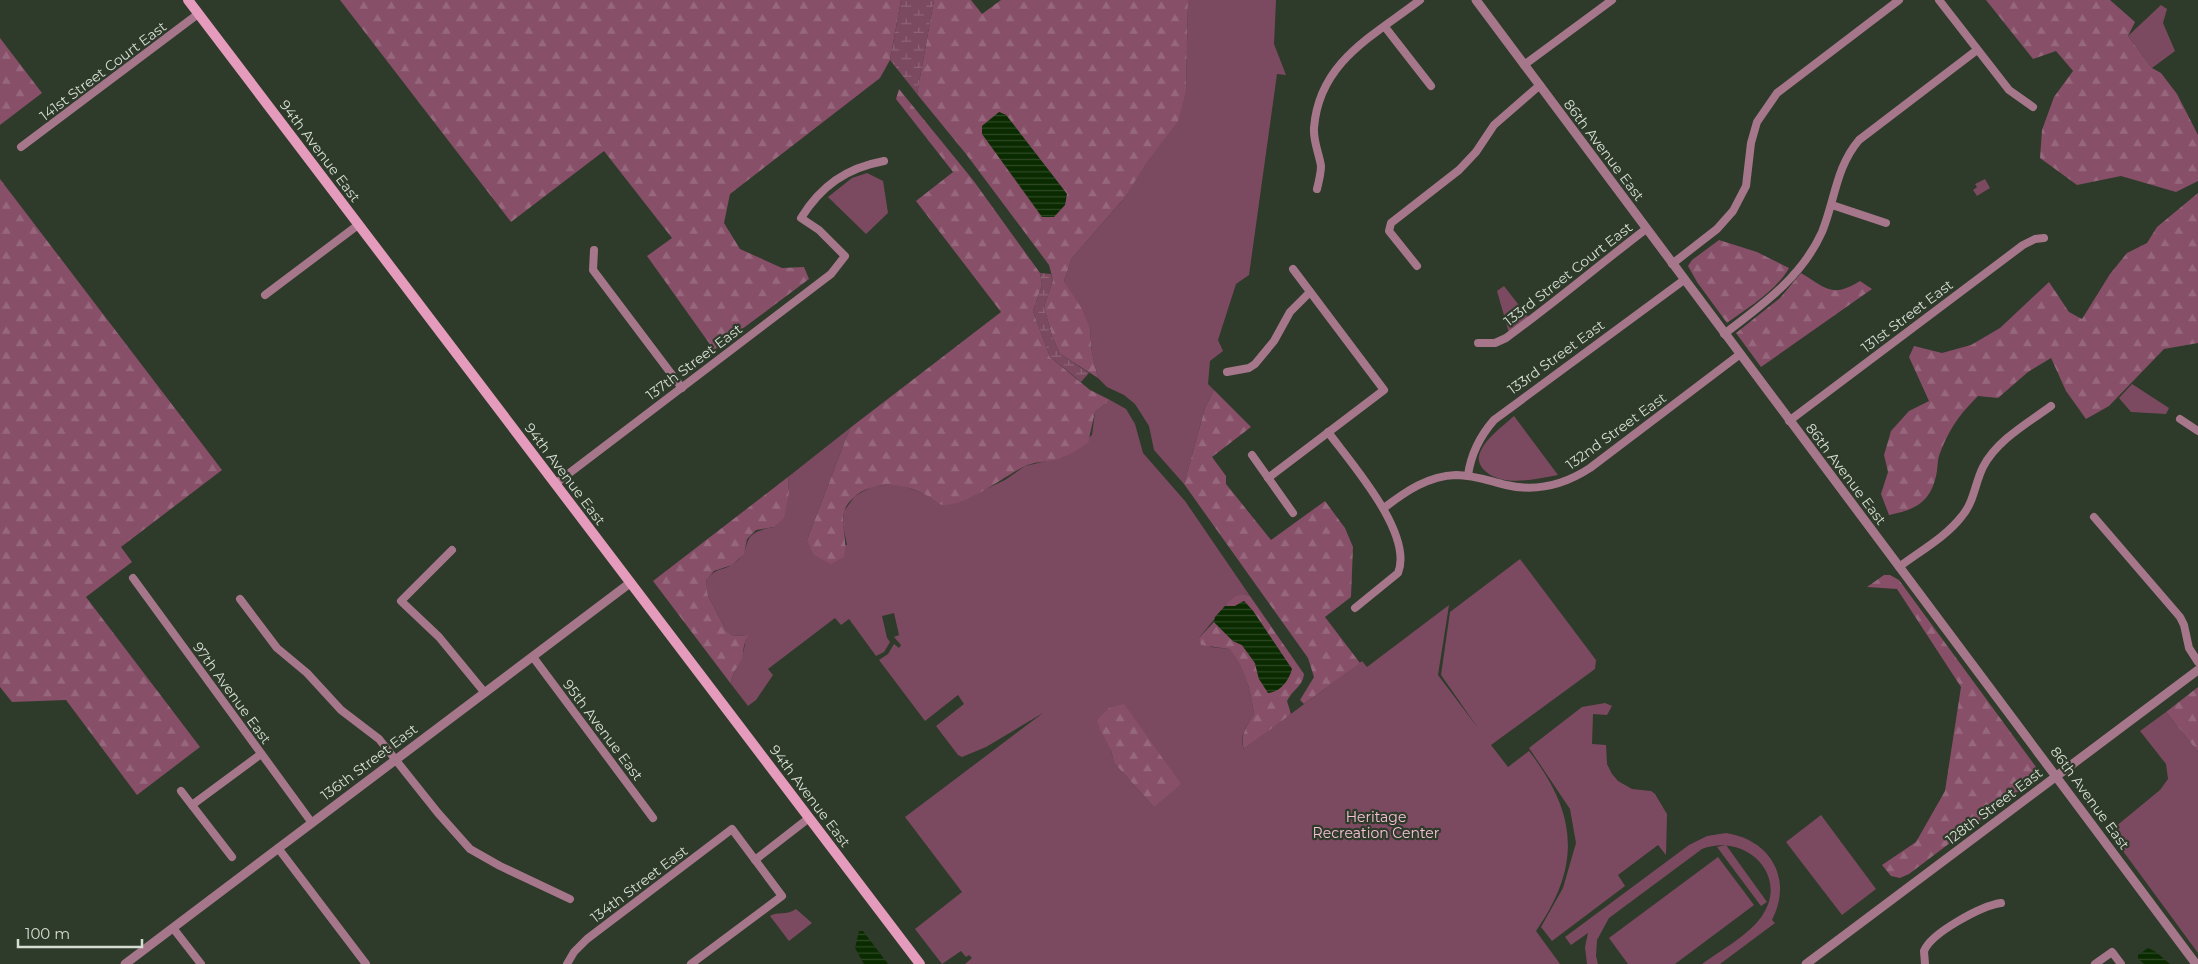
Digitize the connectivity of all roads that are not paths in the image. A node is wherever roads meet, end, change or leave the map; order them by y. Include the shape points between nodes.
1 (188, 0) edge
2 (1420, 0) edge
3 (1476, 0) edge
4 (1612, 0) edge
5 (1899, 0) edge
6 (1939, 0) edge
7 (198, 14) junction
8 (1385, 26) junction
9 (1977, 50) junction
10 (1524, 65) junction
11 (1540, 85) junction
12 (1431, 86) dead end
13 (2033, 107) dead end
14 (21, 147) dead end
15 (884, 161) dead end
16 (1318, 189) dead end
17 (1832, 206) junction
18 (1886, 223) dead end
19 (358, 225) junction
20 (1646, 229) junction
21 (2044, 238) dead end
22 (594, 250) dead end
23 (1672, 264) junction
24 (1416, 266) dead end
25 (1294, 269) dead end
26 (1684, 280) junction
27 (1310, 292) junction
28 (266, 295) dead end
29 (1724, 334) junction
30 (1478, 343) dead end
31 (1739, 355) junction
32 (1227, 372) dead end
33 (682, 388) junction
34 (2051, 406) dead end
35 (2180, 419) dead end
36 (1789, 421) junction
37 (2198, 431) edge
38 (1328, 432) junction
39 (1252, 456) dead end
40 (1468, 475) junction
41 (1268, 478) junction
42 (555, 484) junction
43 (1384, 508) junction
44 (1294, 512) dead end
45 (2094, 517) dead end
46 (452, 550) dead end
47 (1899, 567) junction
48 (133, 578) dead end
49 (630, 583) junction
50 (240, 599) dead end
51 (1355, 608) dead end
52 (533, 657) junction
53 (2198, 662) edge
54 (2198, 670) edge
55 (485, 693) junction
56 (261, 754) junction
57 (396, 760) junction
58 (2057, 776) junction
59 (181, 791) dead end
60 (192, 805) junction
61 (653, 818) dead end
62 (809, 818) junction
63 (312, 823) junction
64 (278, 848) junction
65 (232, 858) dead end
66 (755, 860) junction
67 (570, 899) dead end
68 (2001, 903) dead end
69 (173, 928) junction
70 (1809, 963) edge
71 (125, 964) edge
72 (201, 964) edge
73 (366, 964) edge
74 (567, 964) edge
75 (691, 964) edge
76 (920, 964) edge
77 (1925, 964) edge
78 (2095, 964) edge
79 (2122, 964) edge
80 (2196, 964) edge

1 - 7 main road, 94th Avenue East
2 - 8 street
3 - 10 street, 86th Avenue East
4 - 10 street
5 - 23 street via 1777,93 1757,122 1746,186 1733,211
6 - 9 street
7 - 14 street, 141st Street Court East
7 - 19 main road, 94th Avenue East
8 - 12 street
8 - 16 street via 1342,61 1321,93 1314,131 1321,167
9 - 13 street via 2009,90
9 - 17 street via 1852,148 1836,182
10 - 11 street, 86th Avenue East
11 - 20 street, 86th Avenue East
11 - 24 street via 1494,125 1459,170 1391,223 1390,231
15 - 33 street, 137th Street East via 855,168 831,182 801,218 819,230 845,256 831,274
17 - 18 street
17 - 29 street via 1821,234 1795,274 1766,302
19 - 28 street
19 - 42 main road, 94th Avenue East
20 - 23 street, 86th Avenue East
20 - 30 street, 133rd Street Court East via 1506,338 1492,344
21 - 36 street, 131st Street East via 2023,245
22 - 33 street via 593,270
23 - 26 street, 86th Avenue East
25 - 27 street
26 - 29 street, 86th Avenue East
26 - 40 street, 133rd Street East via 1494,420 1479,440
27 - 32 street via 1290,312 1274,341 1255,364
27 - 38 street via 1384,390
29 - 31 street, 86th Avenue East
31 - 36 street, 86th Avenue East
31 - 40 street, 132nd Street East via 1590,468 1567,481 1532,488
33 - 42 street, 137th Street East
34 - 47 street via 1995,450 1983,467 1968,508 1957,522
35 - 37 street
36 - 47 street, 86th Avenue East
38 - 41 street
38 - 43 street
39 - 41 street
40 - 43 street, 132nd Street East via 1443,477 1419,484
41 - 44 street
42 - 49 main road, 94th Avenue East
43 - 51 street via 1402,553 1401,565 1393,578
45 - 53 street via 2180,617 2189,648
46 - 55 street via 401,601 439,637
47 - 58 street, 86th Avenue East
48 - 56 street, 97th Avenue East
49 - 52 street, 136th Street East
49 - 62 main road, 94th Avenue East
50 - 57 street via 276,648 307,673 342,710 379,738
52 - 55 street, 136th Street East
52 - 61 street, 95th Avenue East
54 - 58 street, 128th Street East
55 - 57 street, 136th Street East
56 - 60 street
56 - 63 street, 97th Avenue East
57 - 63 street, 136th Street East
57 - 67 street via 470,849
58 - 70 street, 128th Street East
58 - 80 street, 86th Avenue East
59 - 60 street
60 - 65 street
62 - 66 street
62 - 76 main road, 94th Avenue East
63 - 64 street, 136th Street East
64 - 69 street, 136th Street East
64 - 73 street
66 - 74 street, 134th Street East via 732,829 587,939
66 - 75 street via 782,896
68 - 77 street via 1976,910 1930,942 1924,951
69 - 71 street, 136th Street East
69 - 72 street
78 - 79 street via 2112,952

